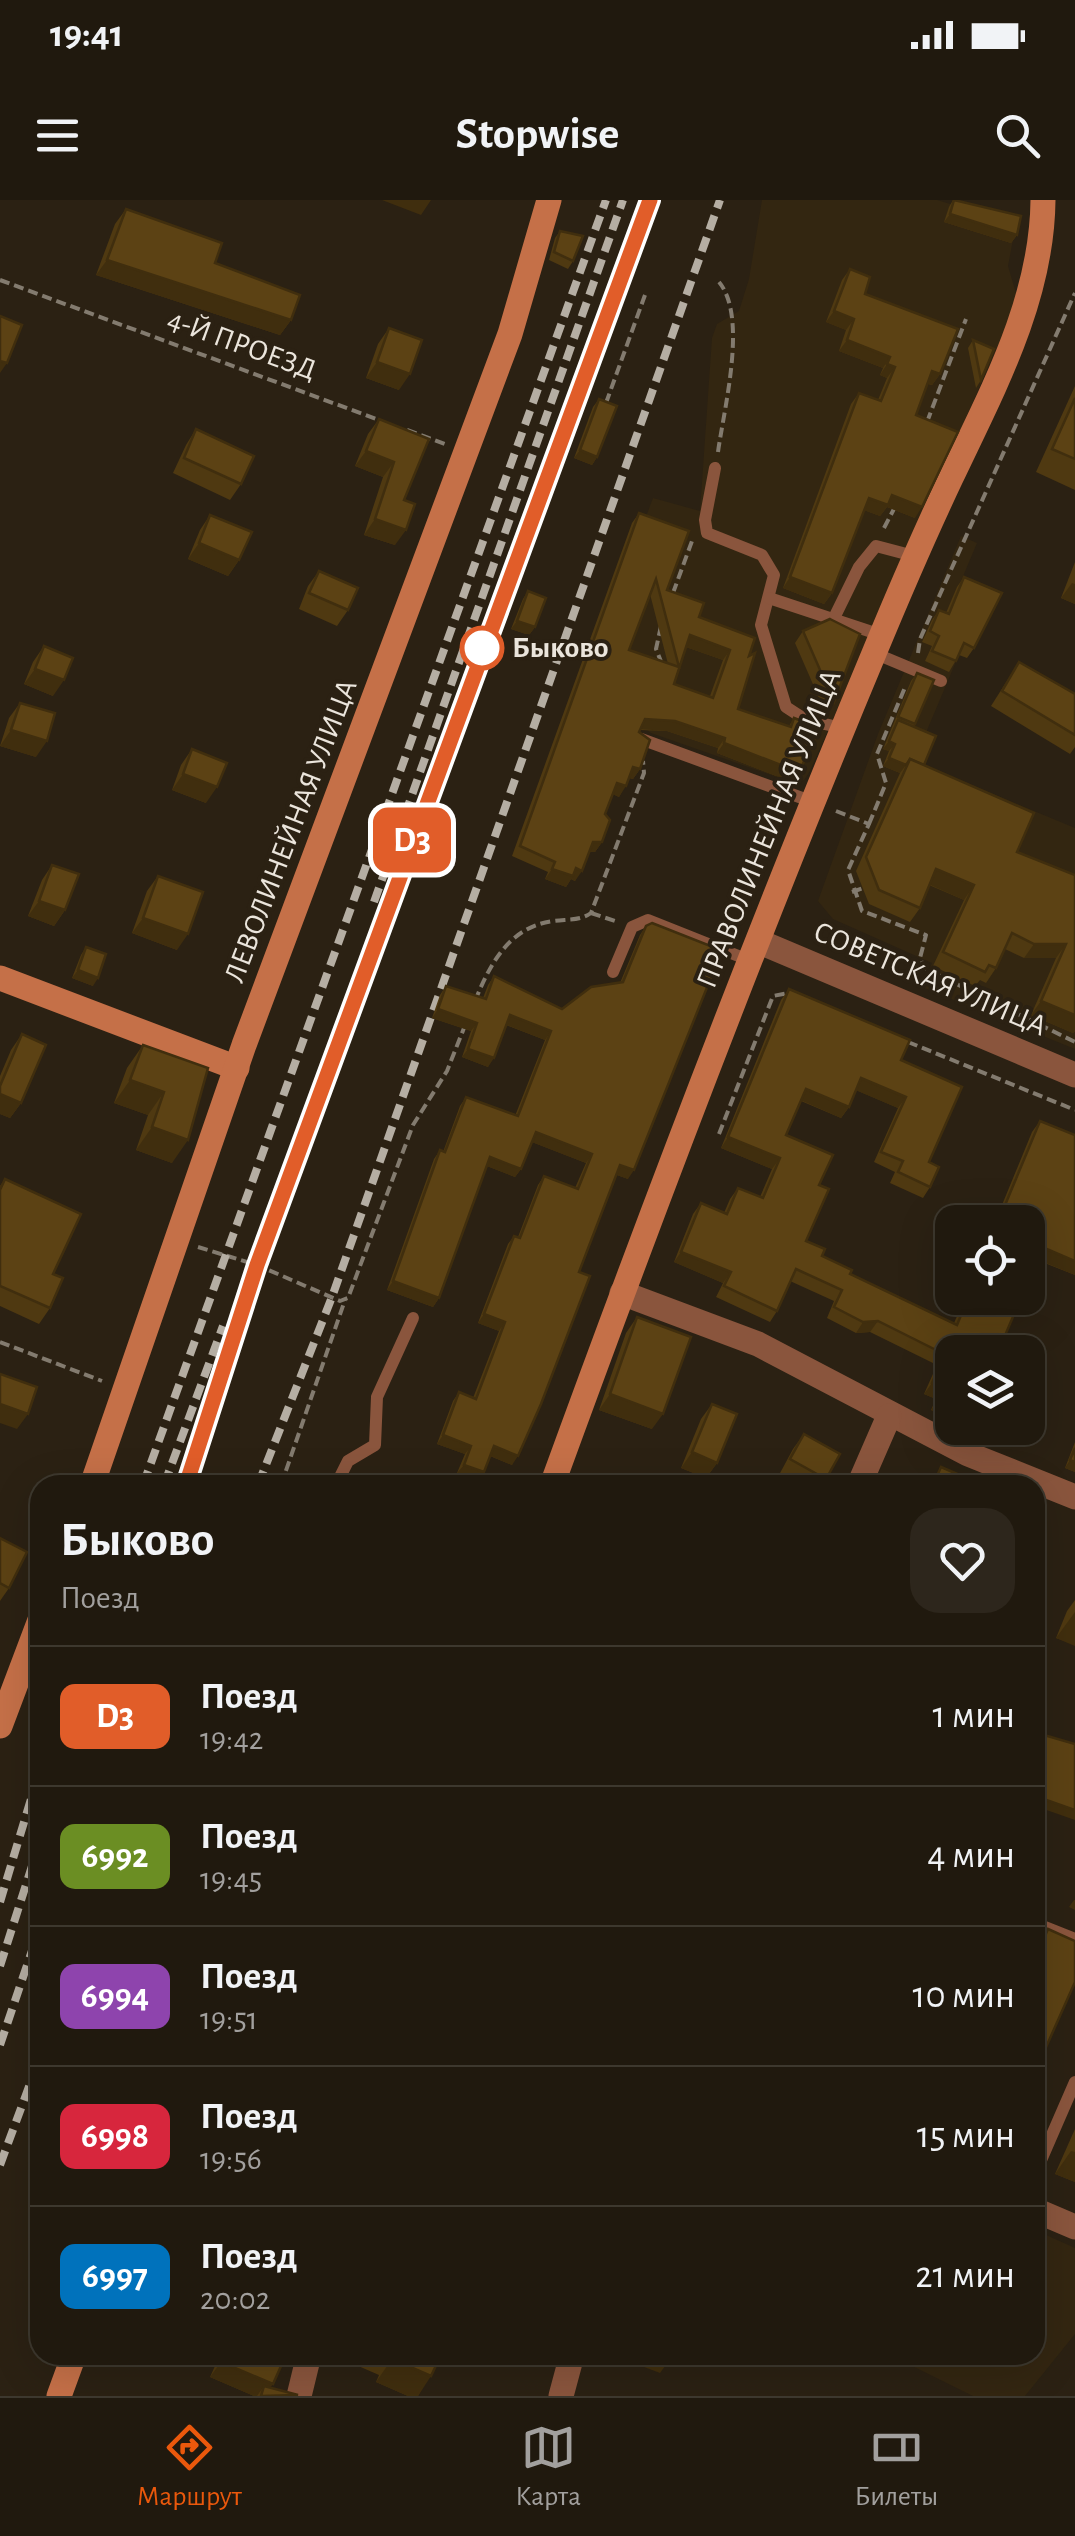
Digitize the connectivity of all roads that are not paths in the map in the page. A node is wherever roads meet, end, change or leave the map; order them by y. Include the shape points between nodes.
1 (549, 200) edge
2 (1043, 200) edge
3 (715, 468) dead end
4 (914, 556) junction
5 (769, 598) junction
6 (834, 618) junction
7 (878, 644) junction
8 (941, 681) dead end
9 (843, 728) junction
10 (641, 739) edge
11 (812, 802) junction
12 (756, 951) junction
13 (613, 972) dead end
14 (0, 978) edge
15 (237, 1068) junction
16 (1075, 1076) edge
17 (622, 1293) junction
18 (413, 1318) dead end
19 (889, 1416) junction
20 (95, 1475) edge
21 (341, 1475) edge
22 (556, 1475) edge
23 (863, 1475) edge
24 (1020, 1475) edge
25 (1045, 1485) edge
26 (1075, 1497) edge
27 (30, 1646) edge
28 (0, 1726) edge
29 (1045, 1927) edge
30 (1075, 1939) edge
31 (1075, 2082) edge
32 (1045, 2151) edge
33 (1045, 2214) edge
34 (1075, 2227) edge
35 (70, 2365) edge
36 (307, 2365) edge
37 (569, 2365) edge
38 (58, 2396) edge
39 (299, 2396) edge
40 (561, 2396) edge

1 - 15 main road, ЛЕВОЛИНЕЙНАЯ УЛИЦА via 468,452
2 - 4 main road, ПРАВОЛИНЕЙНАЯ УЛИЦА via 1024,312
3 - 5 lane via 707,533 770,563
4 - 6 lane via 876,546
4 - 7 main road, ПРАВОЛИНЕЙНАЯ УЛИЦА
5 - 6 lane
5 - 9 lane via 763,638 786,707 806,720
6 - 7 lane
7 - 8 lane
7 - 9 main road, ПРАВОЛИНЕЙНАЯ УЛИЦА
9 - 11 main road, ПРАВОЛИНЕЙНАЯ УЛИЦА
10 - 11 lane
11 - 12 main road, ПРАВОЛИНЕЙНАЯ УЛИЦА
12 - 13 lane via 644,920 632,927
12 - 16 street, СОВЕТСКАЯ УЛИЦА
12 - 17 main road, ПРАВОЛИНЕЙНАЯ УЛИЦА
14 - 15 main road
15 - 20 main road, ЛЕВОЛИНЕЙНАЯ УЛИЦА
17 - 19 street via 758,1344
17 - 22 main road, ПРАВОЛИНЕЙНАЯ УЛИЦА
18 - 21 lane via 377,1398 375,1445 348,1461
19 - 23 street
19 - 24 street
25 - 26 street
27 - 28 main road
29 - 30 lane
31 - 32 lane
33 - 34 street
35 - 38 main road
36 - 39 street
37 - 40 street

